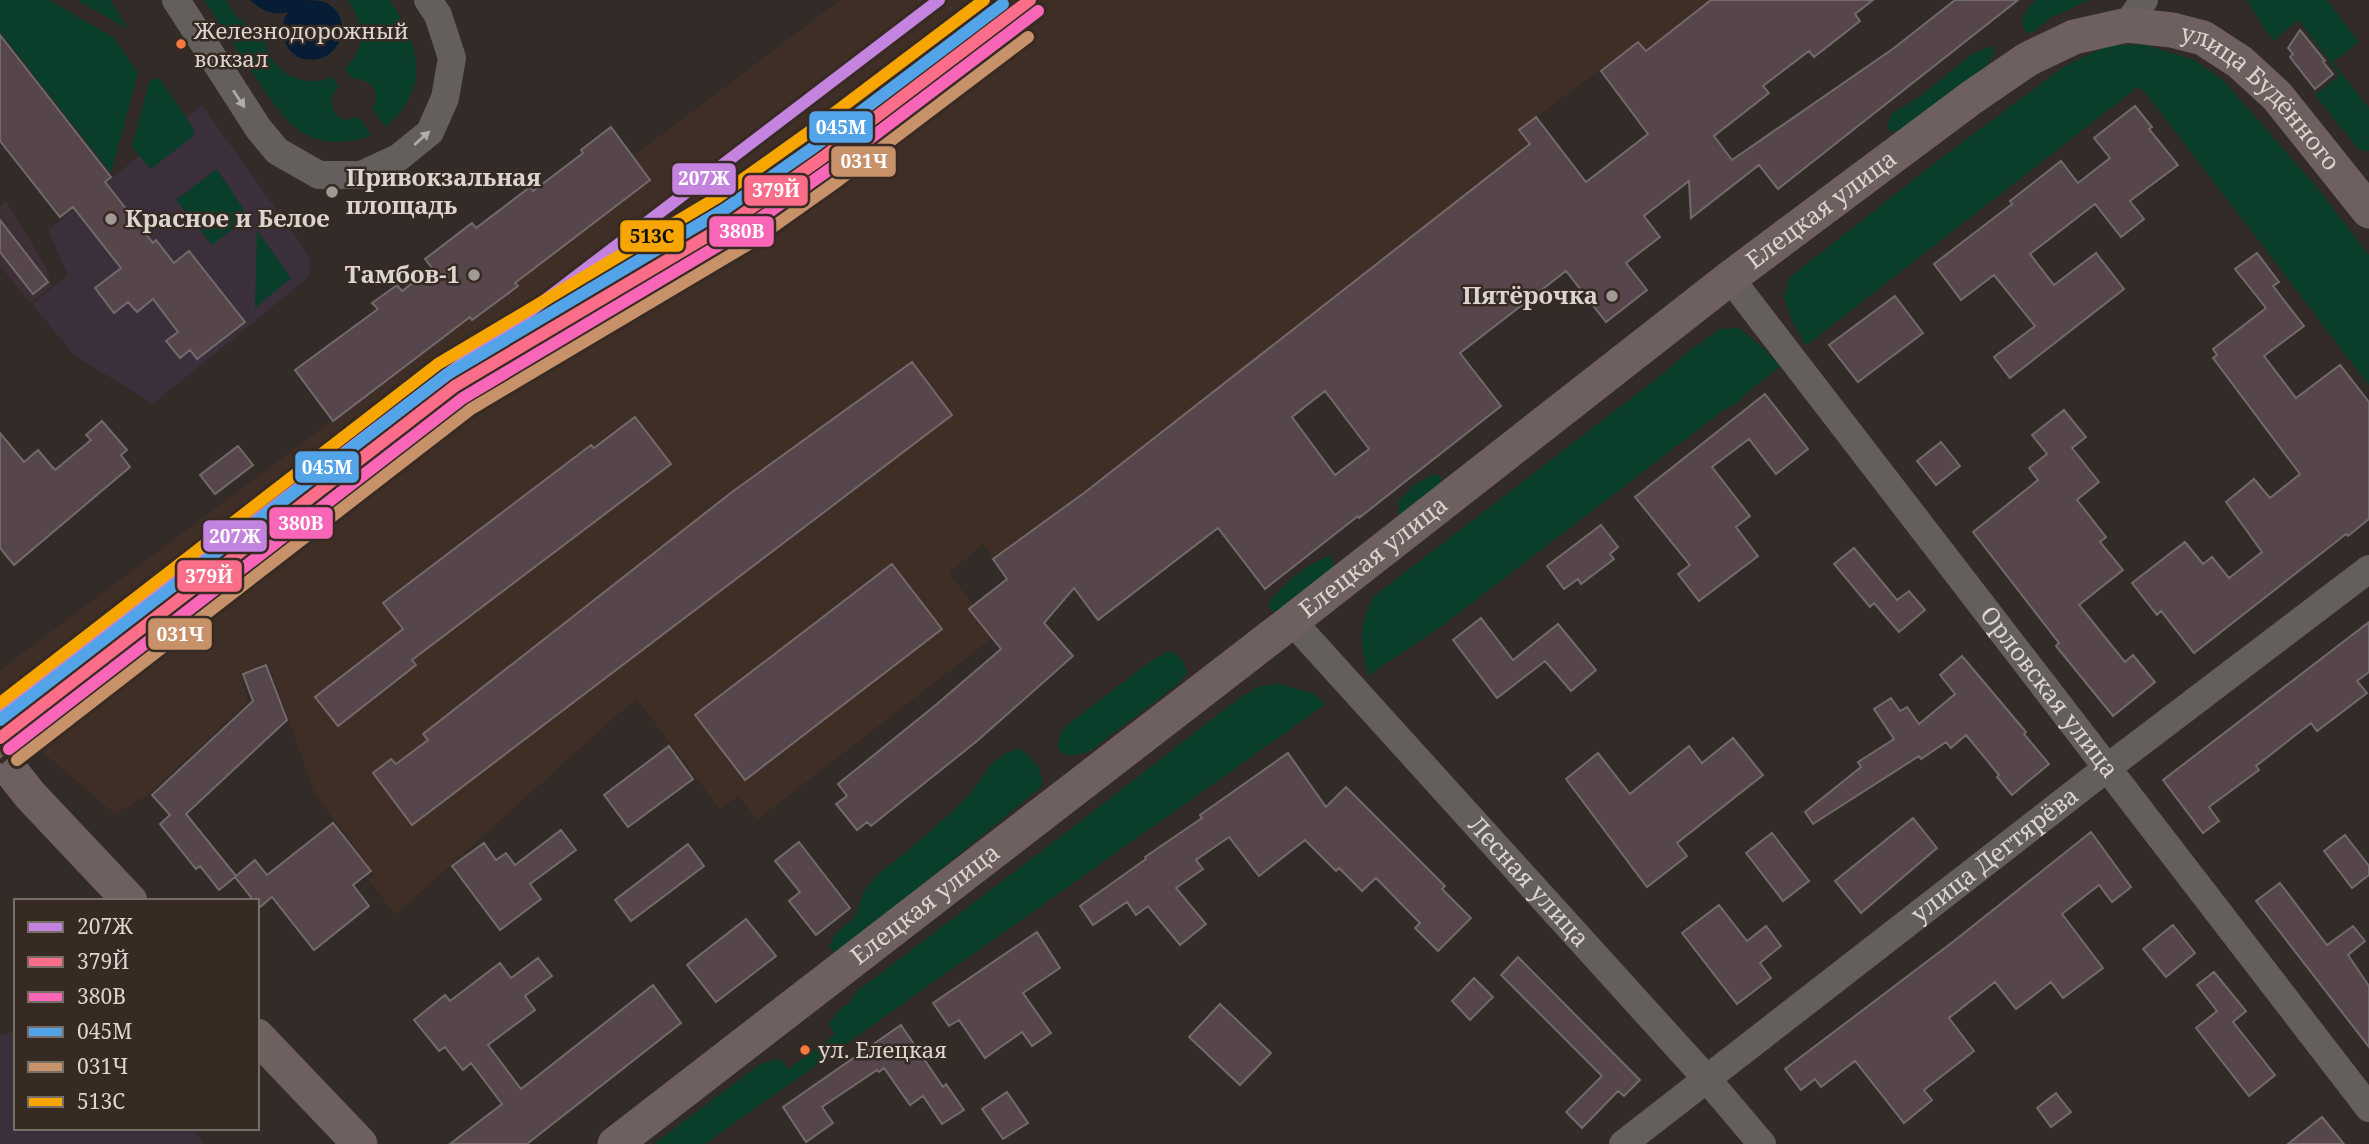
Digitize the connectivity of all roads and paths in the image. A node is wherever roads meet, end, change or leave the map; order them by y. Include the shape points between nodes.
1 (176, 0) edge
2 (428, 0) edge
3 (2135, 12) edge
4 (2363, 191) edge
5 (1730, 278) junction
6 (2369, 569) edge
7 (1292, 621) junction
8 (0, 757) edge
9 (2107, 768) junction
10 (128, 899) edge
11 (259, 1038) edge
12 (1706, 1078) junction
13 (2369, 1108) edge
14 (360, 1144) edge
15 (615, 1144) edge
16 (1623, 1144) edge
17 (1762, 1144) edge

1 -> 2 street via 258,128 277,151 319,175 360,175 398,158 430,132 444,98 452,58 438,15
3 - 4 main road, улица Будённого via 2172,30 2203,38 2240,62
3 - 5 main road, Елецкая улица via 2028,59
5 - 7 main road, Елецкая улица
5 - 9 street, Орловская улица
6 - 9 street, улица Дегтярёва
7 - 12 street, Лесная улица
7 - 15 main road, Елецкая улица
8 - 10 main road
9 - 12 street, улица Дегтярёва
9 - 13 street, Орловская улица
11 - 14 main road
12 - 16 street, улица Дегтярёва
12 - 17 street, Лесная улица

